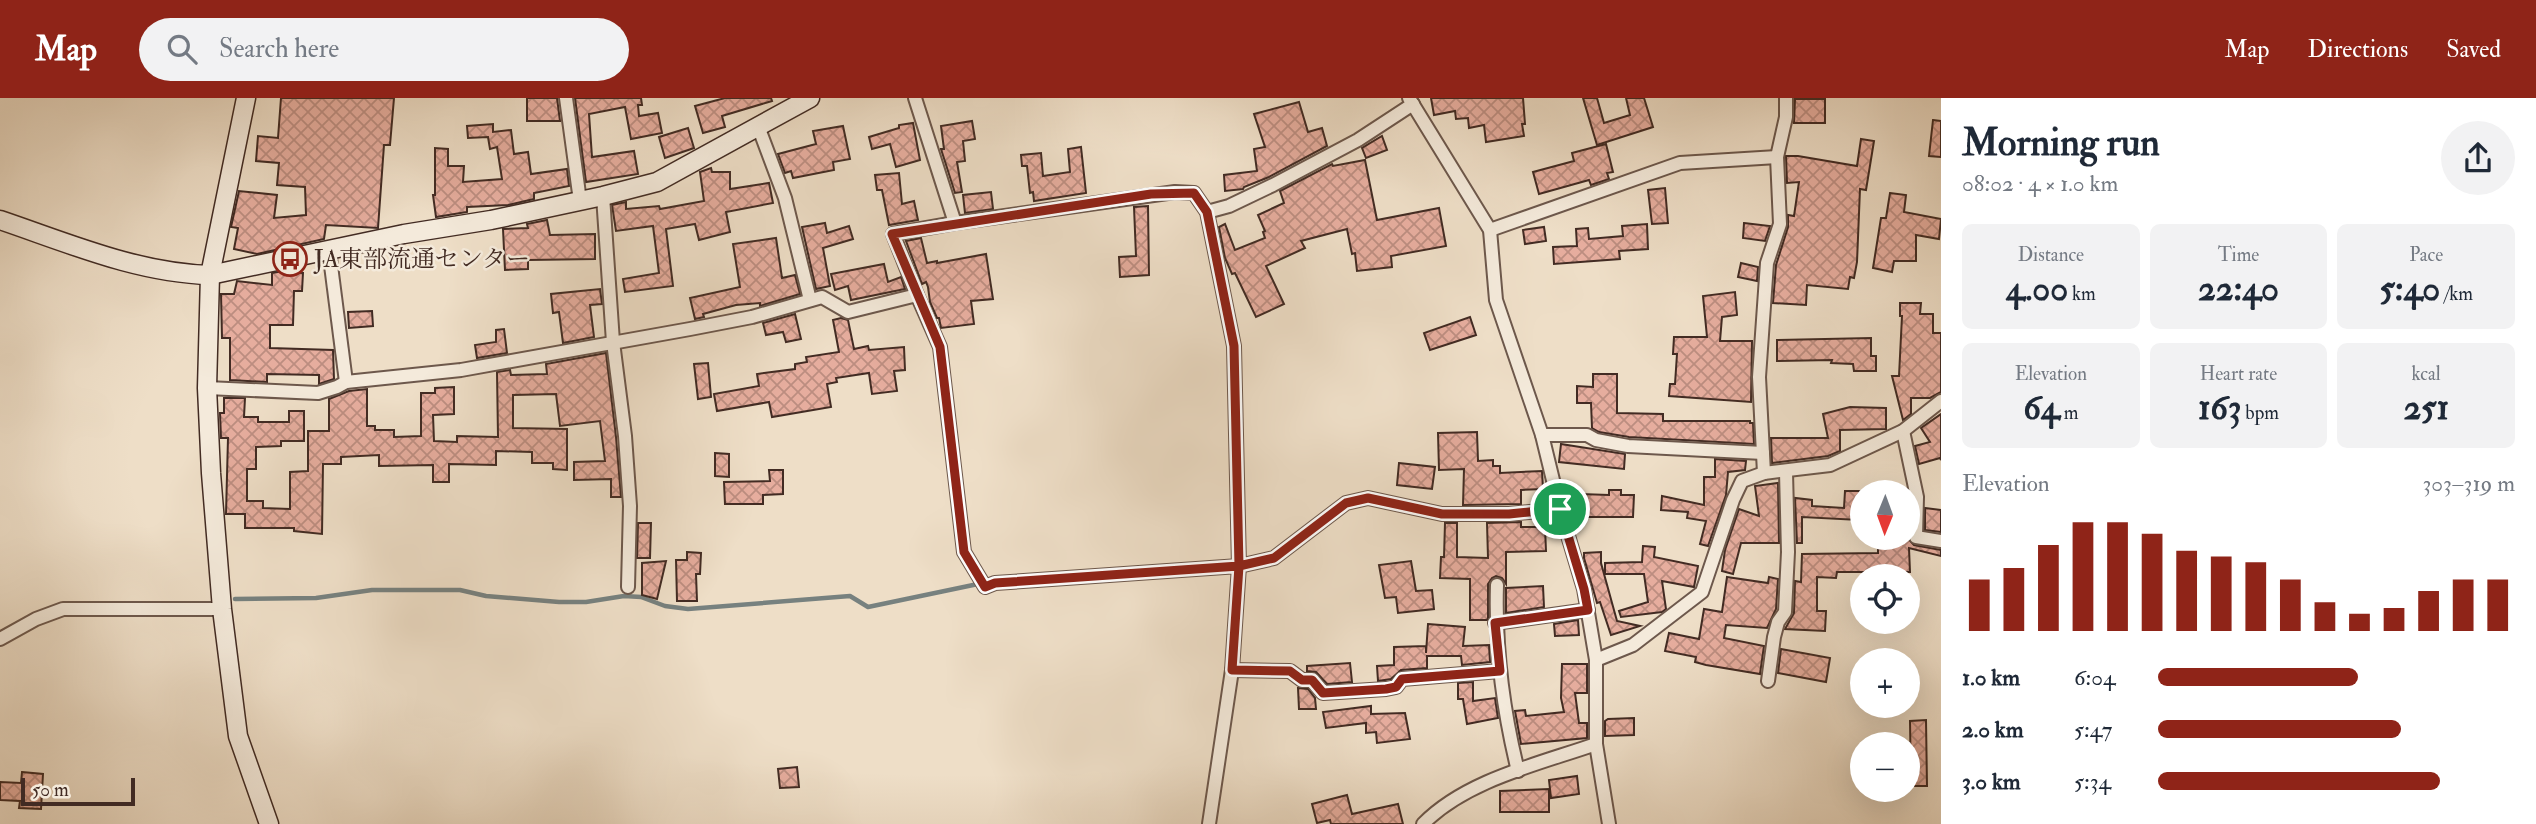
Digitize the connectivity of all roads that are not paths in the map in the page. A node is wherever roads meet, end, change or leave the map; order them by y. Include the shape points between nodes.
1 (246, 98) edge
2 (566, 98) edge
3 (810, 98) edge
4 (915, 98) edge
5 (1786, 98) edge
6 (1411, 101) edge
7 (758, 126) junction
8 (1777, 157) junction
9 (603, 197) junction
10 (580, 201) junction
11 (1207, 212) junction
12 (0, 220) edge
13 (955, 223) junction
14 (1490, 229) junction
15 (329, 250) junction
16 (210, 275) junction
17 (917, 295) junction
18 (810, 300) junction
19 (613, 342) junction
20 (346, 382) junction
21 (207, 388) junction
22 (1941, 401) edge
23 (1902, 431) junction
24 (1542, 435) junction
25 (1763, 453) junction
26 (1786, 472) junction
27 (1764, 473) junction
28 (1560, 509) junction
29 (1941, 541) edge
30 (1239, 566) junction
31 (1497, 585) dead end
32 (628, 587) dead end
33 (222, 609) junction
34 (1588, 610) junction
35 (1495, 623) junction
36 (0, 639) edge
37 (1597, 660) junction
38 (1232, 670) junction
39 (1500, 671) junction
40 (1768, 681) dead end
41 (1596, 744) junction
42 (1518, 771) junction
43 (1427, 822) edge
44 (269, 824) edge
45 (1209, 824) edge
46 (1609, 824) edge

1 - 16 street
2 - 10 street
3 - 7 street
4 - 13 street
5 - 8 street
6 - 11 street via 1358,139 1273,185
6 - 14 street
7 - 9 street via 657,182
7 - 18 street via 785,198
8 - 14 street via 1680,163
8 - 25 street via 1780,224 1767,263 1759,377
9 - 10 street
9 - 19 street
10 - 15 street
11 - 13 street via 1194,193 1175,192
11 - 30 street via 1234,346
12 - 16 street via 127,263
13 - 17 street via 892,234
14 - 24 street via 1496,300
15 - 16 street
15 - 20 street
16 - 21 street
17 - 18 street via 848,312 822,297
17 - 30 street via 940,347 964,552 985,587
18 - 19 street via 752,317
19 - 20 street via 461,370
19 - 32 street via 630,506
20 - 21 street via 318,393
21 - 33 street
22 - 23 street
23 - 26 street via 1830,465
23 - 29 street via 1917,497 1916,537
24 - 25 street via 1587,435 1629,446
24 - 28 street
25 - 27 street
26 - 27 street
26 - 40 street via 1785,612 1774,637
27 - 37 street via 1742,481 1702,592 1633,645
28 - 30 street via 1442,514 1368,498 1346,503 1274,558
28 - 34 street
30 - 38 street
31 - 35 street
33 - 36 street via 63,608
33 - 44 street via 238,736
34 - 35 street
34 - 37 street
35 - 39 street
37 - 41 street
38 - 39 street via 1290,671 1302,680 1312,680 1323,693 1386,689 1396,687 1402,679
38 - 45 street
39 - 42 street
41 - 42 street
41 - 46 street
42 - 43 street via 1452,800

